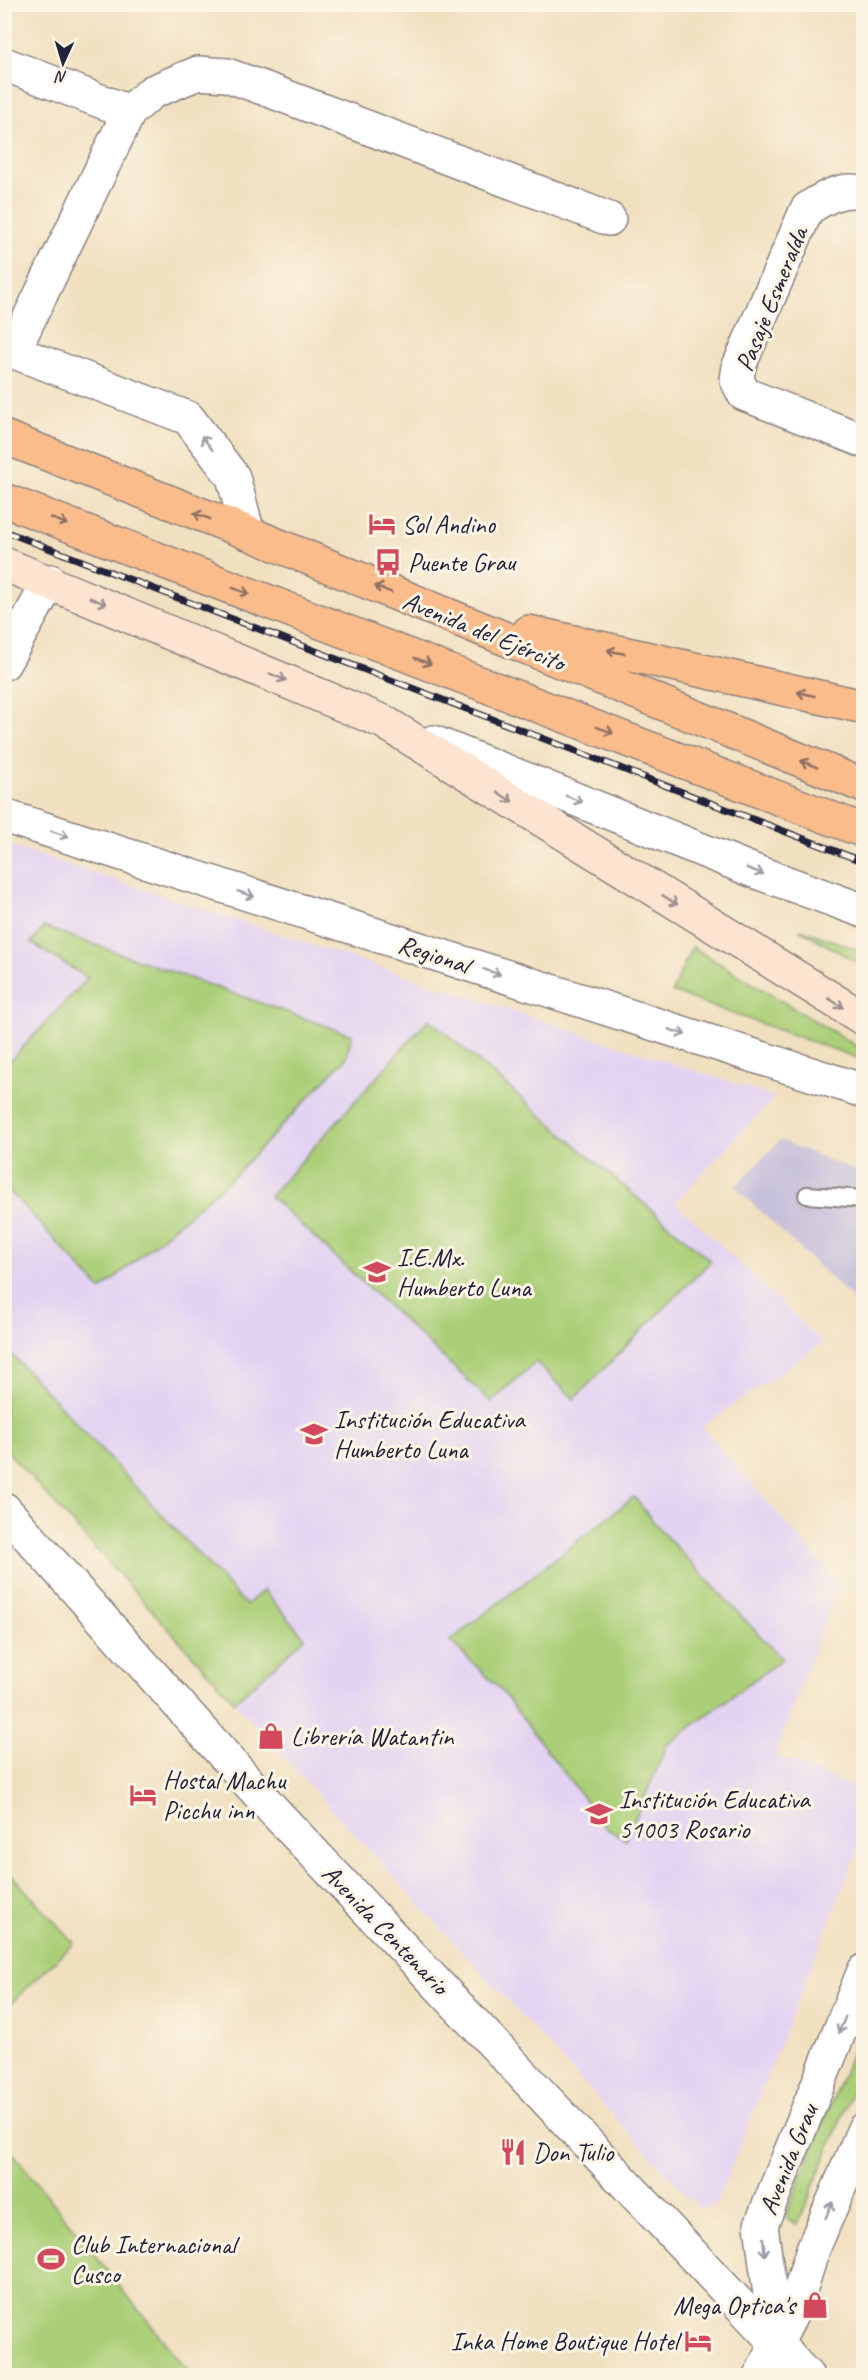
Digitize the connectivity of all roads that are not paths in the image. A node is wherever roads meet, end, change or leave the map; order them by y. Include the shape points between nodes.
1 (4, 64) edge
2 (129, 111) junction
3 (864, 193) edge
4 (609, 219) dead end
5 (9, 350) edge
6 (4, 437) edge
7 (864, 441) edge
8 (4, 500) edge
9 (248, 533) junction
10 (4, 564) edge
11 (50, 581) junction
12 (437, 612) junction
13 (4, 663) edge
14 (864, 707) edge
15 (384, 722) junction
16 (864, 786) edge
17 (4, 816) edge
18 (864, 831) edge
19 (864, 910) edge
20 (864, 1020) edge
21 (864, 1091) edge
22 (807, 1195) dead end
23 (864, 1200) edge
24 (4, 1509) edge
25 (864, 1971) edge
26 (864, 2129) edge
27 (776, 2341) junction
28 (760, 2376) edge
29 (807, 2376) edge

1 - 2 street
2 - 4 street via 152,92 198,73 227,75
2 - 5 street
3 - 7 street, Pasaje Esmeralda via 856,190 828,195 807,209 738,366 737,380 744,394
9 -> 5 street via 233,477 188,418
9 -> 6 main road, Avenida del Ejército
8 -> 18 main road, Avenida del Ejército
12 -> 9 main road, Avenida del Ejército
10 - 11 main road
11 - 13 street
11 -> 15 main road
14 -> 12 main road
16 -> 12 main road, Avenida del Ejército
15 -> 19 street via 754,871
15 -> 20 main road
17 -> 21 street, Regional
22 - 23 lane
24 - 27 street, Avenida Centenario via 273,1810
25 -> 27 street, Avenida Grau via 761,2225
27 -> 26 street via 795,2307 813,2249
27 - 28 street
27 - 29 street, Avenida Centenario

